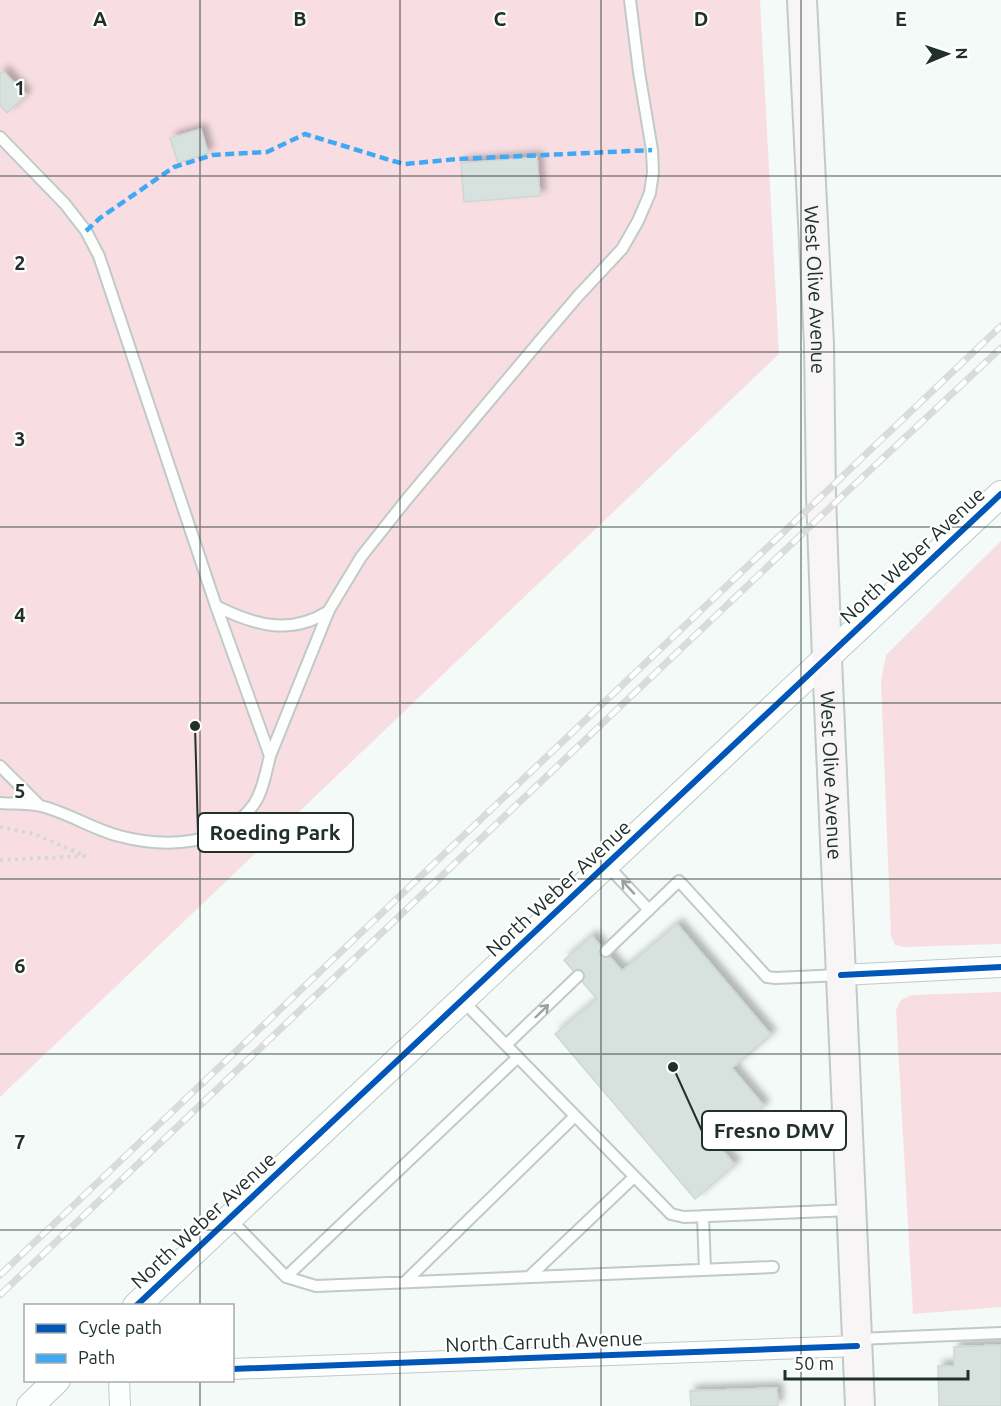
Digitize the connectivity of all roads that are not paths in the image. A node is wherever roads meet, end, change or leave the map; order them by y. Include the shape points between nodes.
1 (630, 0) edge
2 (801, 0) edge
3 (0, 137) edge
4 (1001, 494) edge
5 (216, 606) junction
6 (329, 610) junction
7 (827, 659) junction
8 (270, 756) junction
9 (0, 766) edge
10 (0, 803) edge
11 (40, 806) junction
12 (607, 865) junction
13 (649, 909) junction
14 (606, 951) dead end
15 (1001, 967) edge
16 (841, 975) junction
17 (578, 976) dead end
18 (462, 1000) junction
19 (506, 1045) junction
20 (518, 1057) junction
21 (575, 1116) junction
22 (634, 1177) junction
23 (851, 1210) junction
24 (703, 1216) junction
25 (229, 1218) junction
26 (773, 1267) dead end
27 (705, 1270) junction
28 (286, 1277) junction
29 (529, 1277) junction
30 (405, 1282) junction
31 (137, 1304) edge
32 (1001, 1333) edge
33 (857, 1342) junction
34 (234, 1369) edge
35 (55, 1382) edge
36 (119, 1382) edge
37 (30, 1406) edge
38 (120, 1406) edge
39 (860, 1406) edge

1 - 6 lane via 653,172 650,193 638,221 622,249 407,499 361,557
2 - 7 main road, West Olive Avenue via 819,344
3 - 5 lane via 65,204 99,256
4 - 7 street, North Weber Avenue
5 - 6 lane via 263,625 302,623
5 - 8 lane
6 - 8 lane
7 - 12 street, North Weber Avenue
7 - 16 main road, West Olive Avenue
8 - 11 lane via 255,802 225,830 207,838 180,843 149,842 118,836
9 - 11 lane
10 - 11 lane
13 -> 12 lane
12 - 18 street, North Weber Avenue
13 - 14 lane
13 - 16 lane via 679,881 767,977
15 - 16 street
16 - 23 main road, West Olive Avenue
19 -> 17 lane
18 - 19 lane
18 - 25 street, North Weber Avenue
19 - 20 lane
20 - 21 lane
20 - 28 lane
21 - 22 lane
21 - 30 lane
22 - 24 lane via 671,1214
22 - 29 lane
23 - 24 lane
23 - 33 main road, West Olive Avenue
24 - 27 lane
25 - 28 lane
25 - 31 street, North Weber Avenue
26 - 27 lane
27 - 29 lane
28 - 30 lane via 316,1286
29 - 30 lane
32 - 33 lane
33 - 34 street, North Carruth Avenue
33 - 39 main road, West Olive Avenue
35 - 37 street
36 - 38 street

